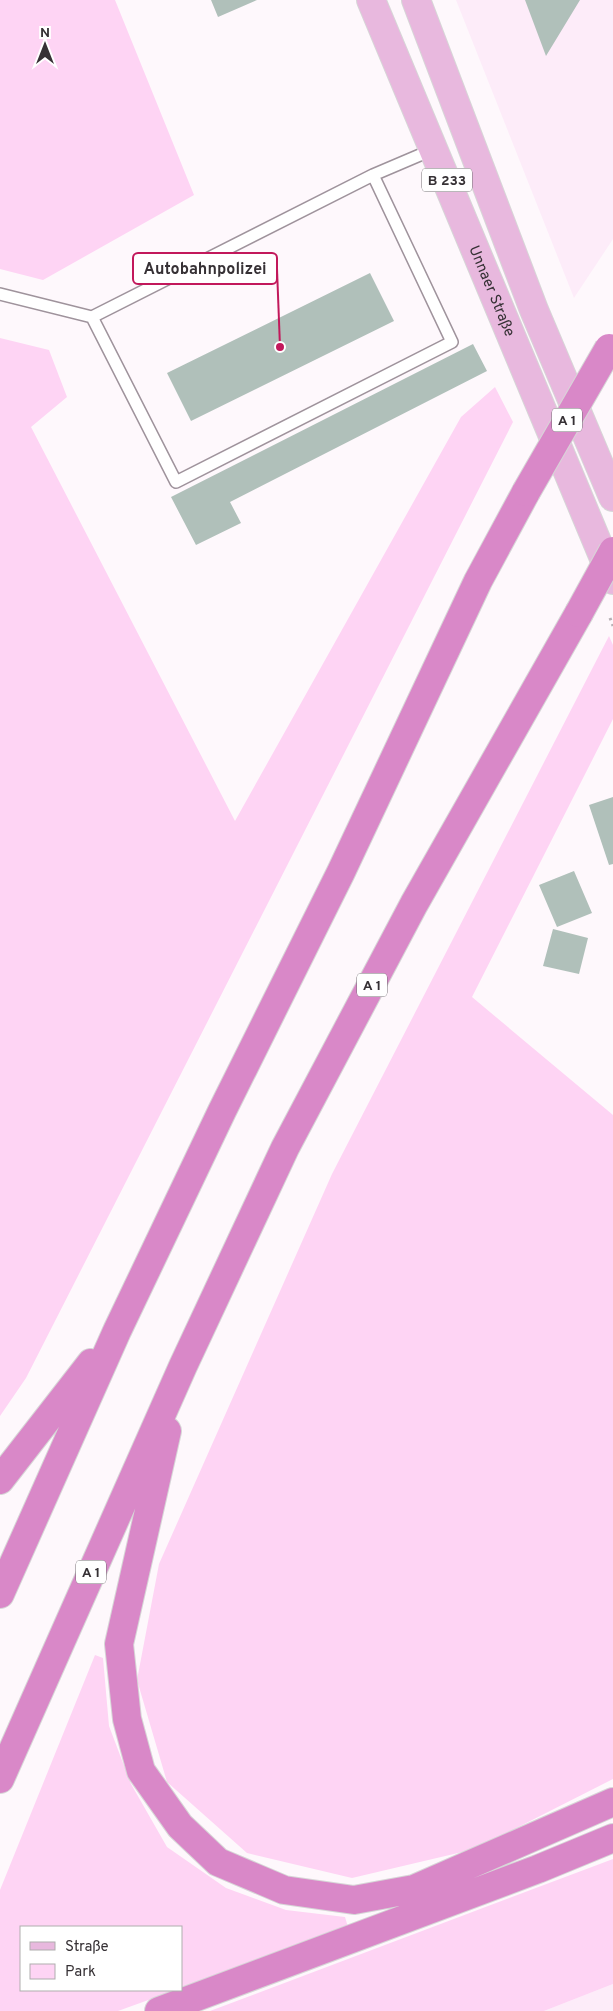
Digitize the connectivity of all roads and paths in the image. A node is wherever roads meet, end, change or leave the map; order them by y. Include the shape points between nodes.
1 (371, 0) edge
2 (416, 0) edge
3 (434, 148) junction
4 (373, 175) junction
5 (0, 294) edge
6 (92, 317) junction
7 (611, 344) edge
8 (613, 497) edge
9 (613, 551) edge
10 (613, 580) edge
11 (116, 1331) junction
12 (183, 1366) junction
13 (0, 1480) edge
14 (0, 1594) edge
15 (0, 1779) edge
16 (613, 1802) edge
17 (613, 1838) edge
18 (159, 2011) edge

1 - 3 main road, Unnaer Straße / B 233
2 - 8 main road, Unnaer Straße / B 233 via 534,310
3 - 4 lane
3 - 10 main road, Unnaer Straße / B 233
4 - 6 lane
4 - 6 lane via 452,342 185,478 176,482
5 - 6 lane
7 - 11 highway, A 1, bridge via 478,581 341,872
9 - 12 highway, A 1, bridge via 414,904 345,1034 286,1148
11 - 13 highway
11 - 14 highway, A 1
12 - 15 highway, A 1
12 - 16 highway via 119,1644 127,1719 141,1771 180,1826 218,1862 284,1890 354,1900 414,1889
17 - 18 highway

